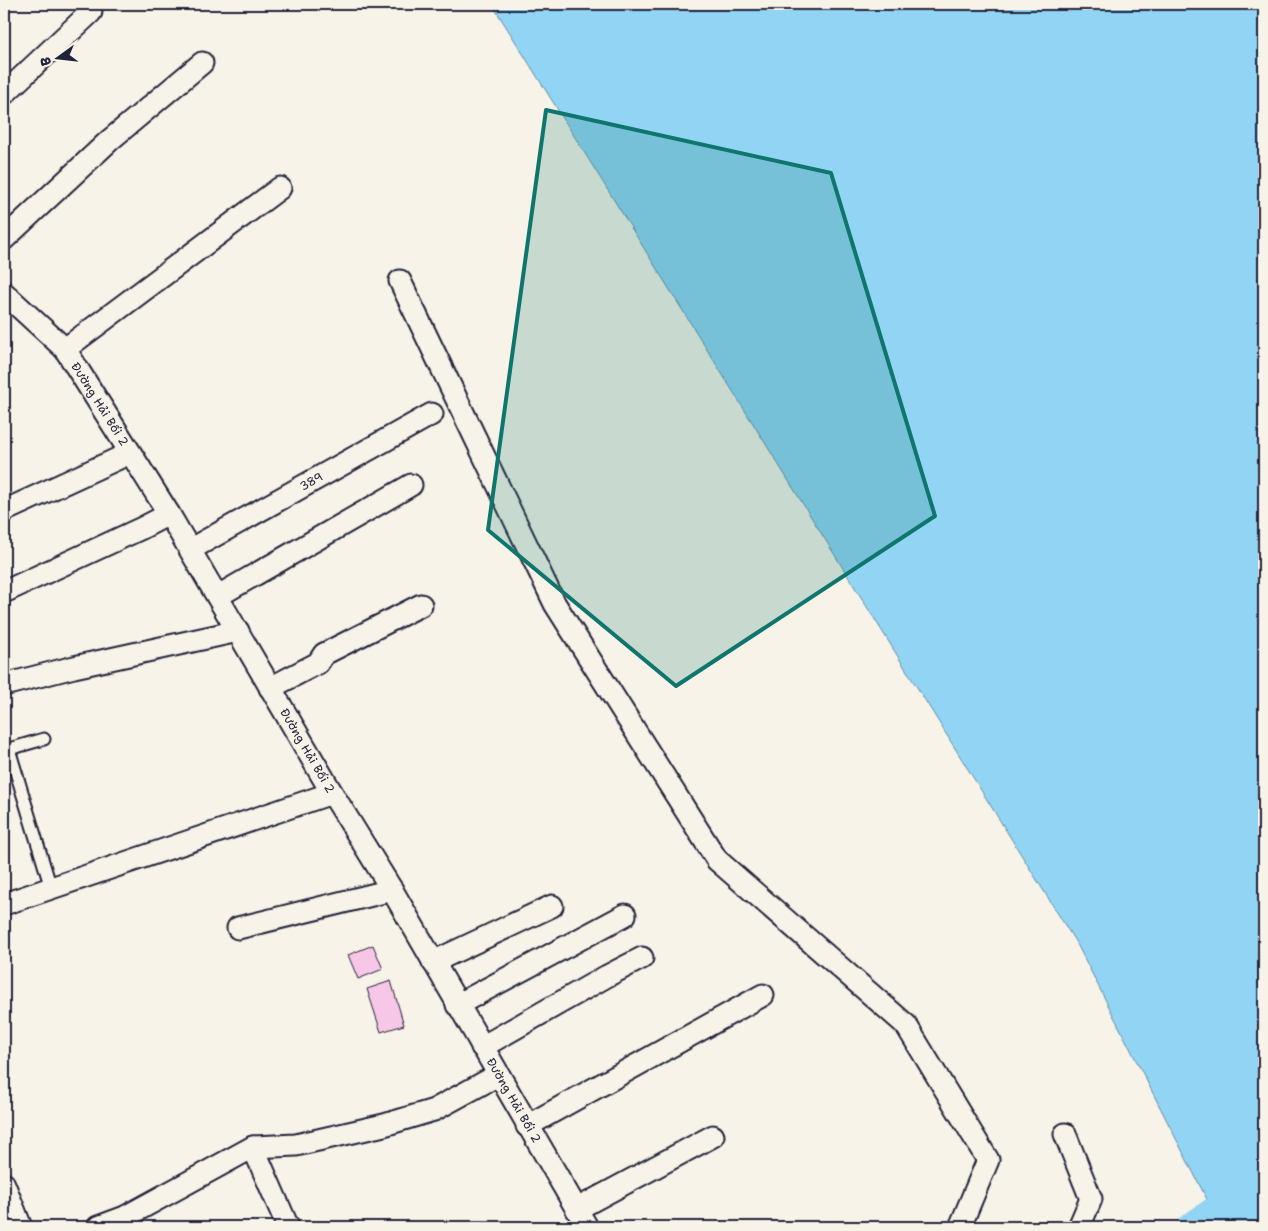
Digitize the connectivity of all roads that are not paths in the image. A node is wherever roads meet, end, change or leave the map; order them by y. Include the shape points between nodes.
1 (91, 12) dead end
2 (202, 63) dead end
3 (4, 94) edge
4 (280, 188) dead end
5 (4, 239) edge
6 (400, 281) dead end
7 (4, 293) edge
8 (65, 349) junction
9 (432, 414) dead end
10 (130, 453) junction
11 (411, 486) dead end
12 (4, 510) edge
13 (169, 514) junction
14 (191, 549) junction
15 (4, 592) edge
16 (218, 596) junction
17 (421, 605) dead end
18 (238, 631) junction
19 (4, 685) edge
20 (270, 688) junction
21 (44, 739) dead end
22 (332, 793) junction
23 (51, 888) junction
24 (392, 890) junction
25 (4, 904) edge
26 (552, 906) dead end
27 (625, 916) dead end
28 (238, 928) dead end
29 (642, 958) dead end
30 (433, 962) junction
31 (763, 995) dead end
32 (457, 1004) junction
33 (482, 1047) junction
34 (498, 1074) junction
35 (528, 1126) junction
36 (1065, 1134) dead end
37 (713, 1136) dead end
38 (253, 1147) junction
39 (4, 1184) edge
40 (582, 1218) edge
41 (21, 1227) edge
42 (98, 1227) edge
43 (288, 1227) edge
44 (960, 1227) edge
45 (1078, 1227) edge

1 - 3 street
2 - 5 street via 110,140
4 - 8 street
6 - 44 street via 555,604 718,860 906,1025 988,1160
7 - 8 street, Đường Hải Bối 2
8 - 10 street, Đường Hải Bối 2
9 - 14 street, 389
10 - 12 street
10 - 13 street, Đường Hải Bối 2
11 - 16 street
13 - 14 street, Đường Hải Bối 2
13 - 15 street
14 - 16 street, Đường Hải Bối 2
16 - 18 street, Đường Hải Bối 2
17 - 20 street via 324,654 318,663
18 - 19 street
18 - 20 street, Đường Hải Bối 2
20 - 22 street, Đường Hải Bối 2
21 - 23 lane via 9,749
22 - 23 street
22 - 24 street, Đường Hải Bối 2
23 - 25 street
24 - 28 street
24 - 30 street, Đường Hải Bối 2
26 - 30 street
27 - 32 street
29 - 33 street
30 - 32 street, Đường Hải Bối 2
31 - 35 street
32 - 33 street, Đường Hải Bối 2
33 - 34 street, Đường Hải Bối 2
34 - 35 street, Đường Hải Bối 2
34 - 38 street via 434,1110 384,1125 296,1145
35 - 40 street, Đường Hải Bối 2
36 - 45 street via 1092,1200
37 - 40 street
38 - 42 street via 125,1217
38 - 43 street
39 - 41 street

